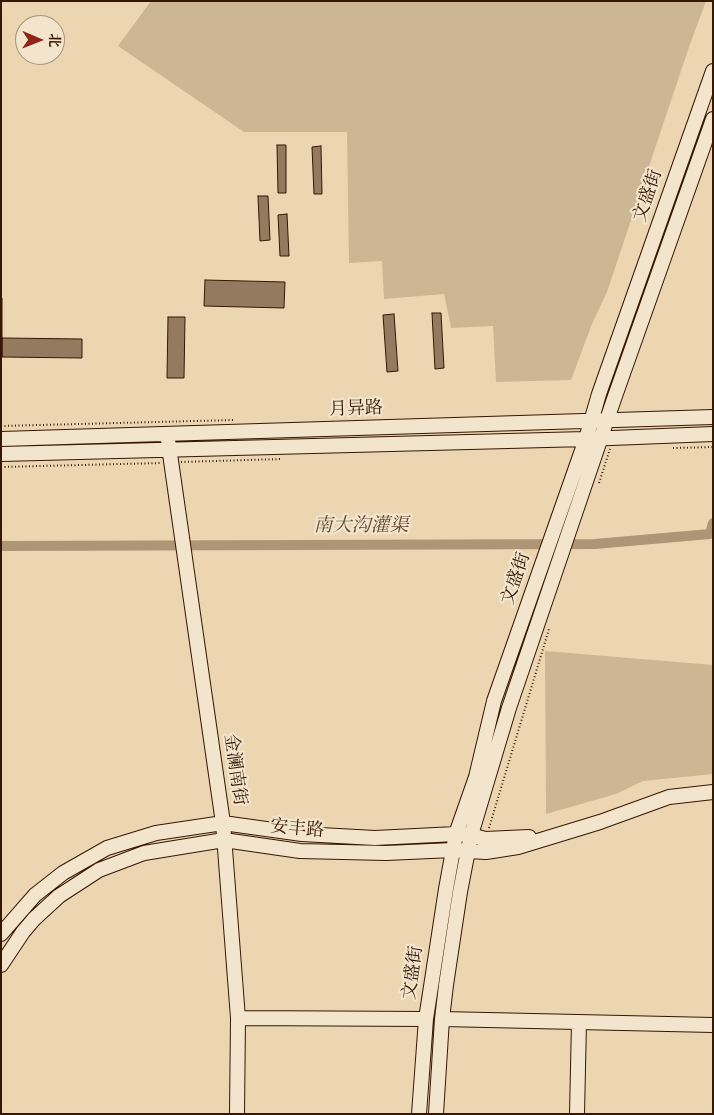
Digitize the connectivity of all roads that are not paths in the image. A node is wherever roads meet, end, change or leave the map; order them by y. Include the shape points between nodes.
1 (713, 71) edge
2 (713, 119) edge
3 (713, 417) edge
4 (608, 420) junction
5 (591, 421) junction
6 (168, 434) junction
7 (713, 434) edge
8 (601, 437) junction
9 (1, 439) edge
10 (586, 439) junction
11 (169, 449) junction
12 (1, 454) edge
13 (713, 792) edge
14 (600, 822) junction
15 (222, 823) junction
16 (456, 834) junction
17 (471, 835) junction
18 (224, 840) junction
19 (453, 850) junction
20 (467, 851) junction
21 (1, 934) edge
22 (1, 965) edge
23 (238, 1018) junction
24 (426, 1019) junction
25 (442, 1019) junction
26 (580, 1022) junction
27 (713, 1025) edge
28 (236, 1114) edge
29 (419, 1114) edge
30 (436, 1114) edge
31 (577, 1114) edge

1 - 5 main road, 文盛街
2 - 4 main road, 文盛街
3 - 4 main road, 月异路
4 - 5 main road, 月异路
4 - 8 main road, 文盛街
5 - 6 main road, 月异路
5 - 10 main road, 文盛街
6 - 9 main road, 月异路
6 - 11 main road, 金澜南街
7 - 8 main road, 月异路 via 683,441
8 - 10 main road, 月异路
8 - 17 main road, 文盛街 via 509,708
10 - 11 main road, 月异路
10 - 16 main road, 文盛街 via 494,701 476,777
11 - 12 main road, 月异路
11 - 15 main road, 金澜南街
13 - 14 main road, 安丰路 via 669,797
14 - 17 main road, 安丰路 via 545,836 485,839
14 - 20 main road, 安丰路 via 518,847
15 - 16 main road, 安丰路 via 302,834 376,838
15 - 18 main road, 金澜南街
15 - 21 main road, 安丰路 via 140,837 92,856 42,889
16 - 17 main road, 安丰路
16 - 19 main road, 文盛街
17 - 20 main road, 文盛街
18 - 19 main road, 安丰路 via 300,851 386,853
18 - 22 main road, 安丰路 via 144,853 85,878 34,919
18 - 23 main road, 金澜南街
19 - 20 main road, 安丰路
19 - 24 main road, 文盛街
20 - 25 main road, 文盛街
23 - 24 main road
23 - 28 main road, 金澜南街
24 - 29 main road, 文盛街
25 - 26 main road
25 - 30 main road, 文盛街
26 - 27 main road
26 - 31 main road

